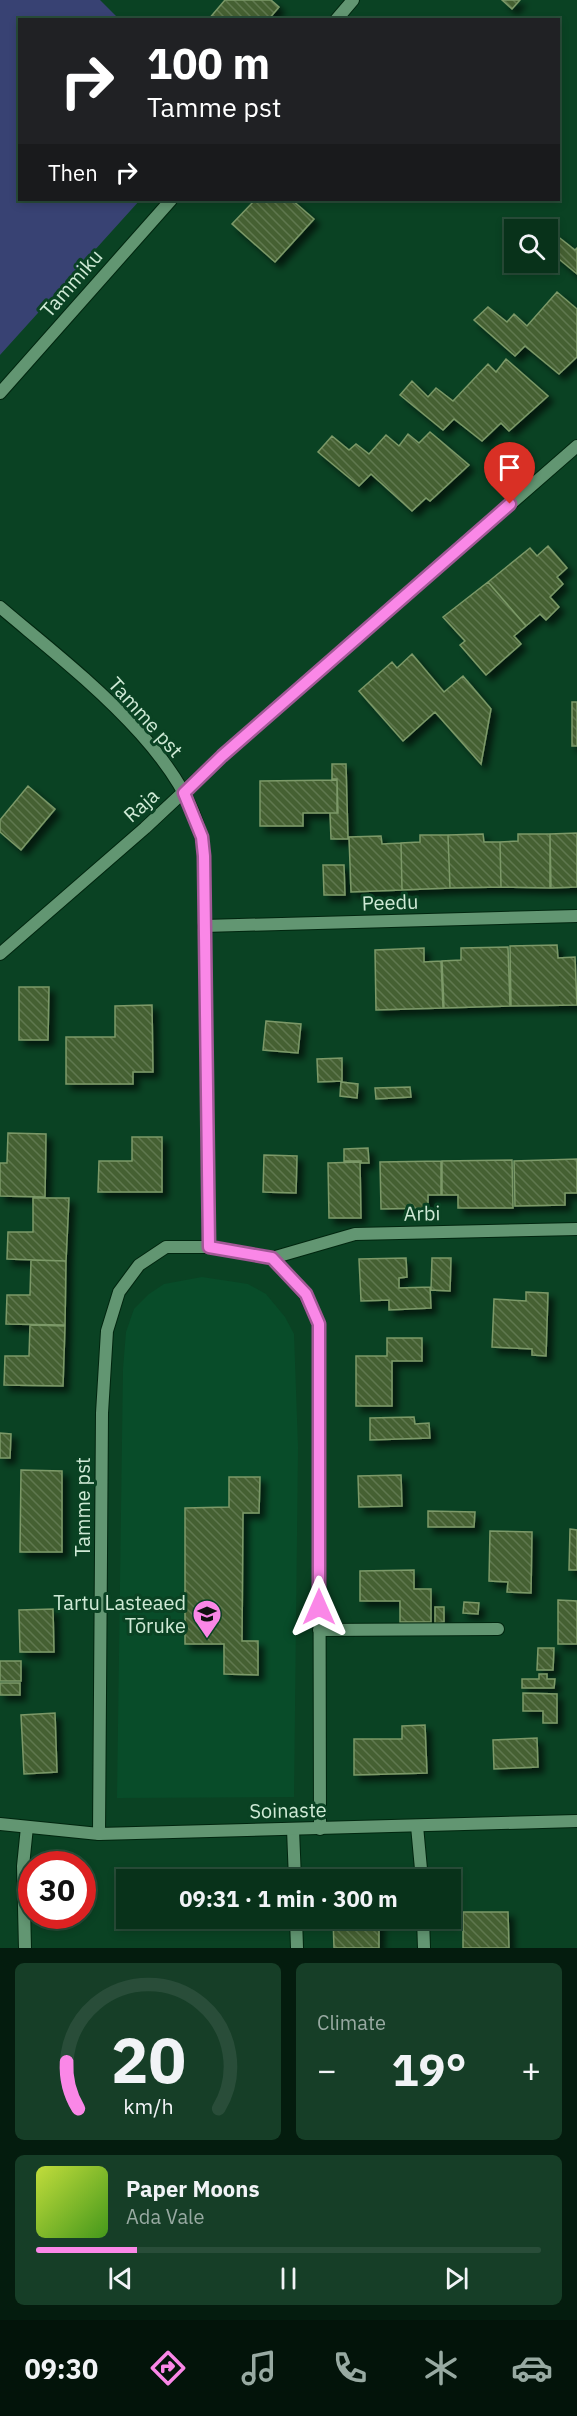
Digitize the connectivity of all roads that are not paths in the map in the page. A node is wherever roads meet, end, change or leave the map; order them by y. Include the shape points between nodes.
1 (353, 0) edge
2 (338, 18) edge
3 (170, 201) edge
4 (0, 393) edge
5 (577, 446) edge
6 (0, 608) edge
7 (184, 793) junction
8 (577, 916) edge
9 (204, 926) junction
10 (0, 954) edge
11 (577, 1229) edge
12 (209, 1247) junction
13 (272, 1258) junction
14 (498, 1629) dead end
15 (319, 1630) junction
16 (577, 1821) edge
17 (0, 1824) edge
18 (417, 1826) junction
19 (27, 1827) junction
20 (293, 1829) junction
21 (320, 1829) junction
22 (99, 1834) junction
23 (295, 1869) edge
24 (422, 1869) edge
25 (296, 1929) edge
26 (423, 1929) edge
27 (25, 1948) edge
28 (297, 1948) edge
29 (424, 1948) edge

1 - 2 street
3 - 4 street, Tammiku
5 - 7 street, Raja
6 - 7 street, Tamme pst via 93,687 161,758
7 - 9 street, Tamme pst via 202,837
7 - 10 street, Raja
8 - 9 street, Peedu
9 - 12 street, Tamme pst
11 - 13 street, Arbi via 355,1234
12 - 13 street, Tamme pst
12 - 22 street, Tamme pst via 166,1247 139,1265 118,1292 107,1331 102,1413
13 - 15 street via 306,1294 319,1324
14 - 15 street
15 - 21 street
16 - 18 street, Soinaste
17 - 19 street, Soinaste
18 - 21 street, Soinaste
18 - 24 street
19 - 22 street, Soinaste
19 - 27 street via 23,1866
20 - 21 street, Soinaste
20 - 22 street, Soinaste
20 - 23 street
25 - 28 street
26 - 29 street

